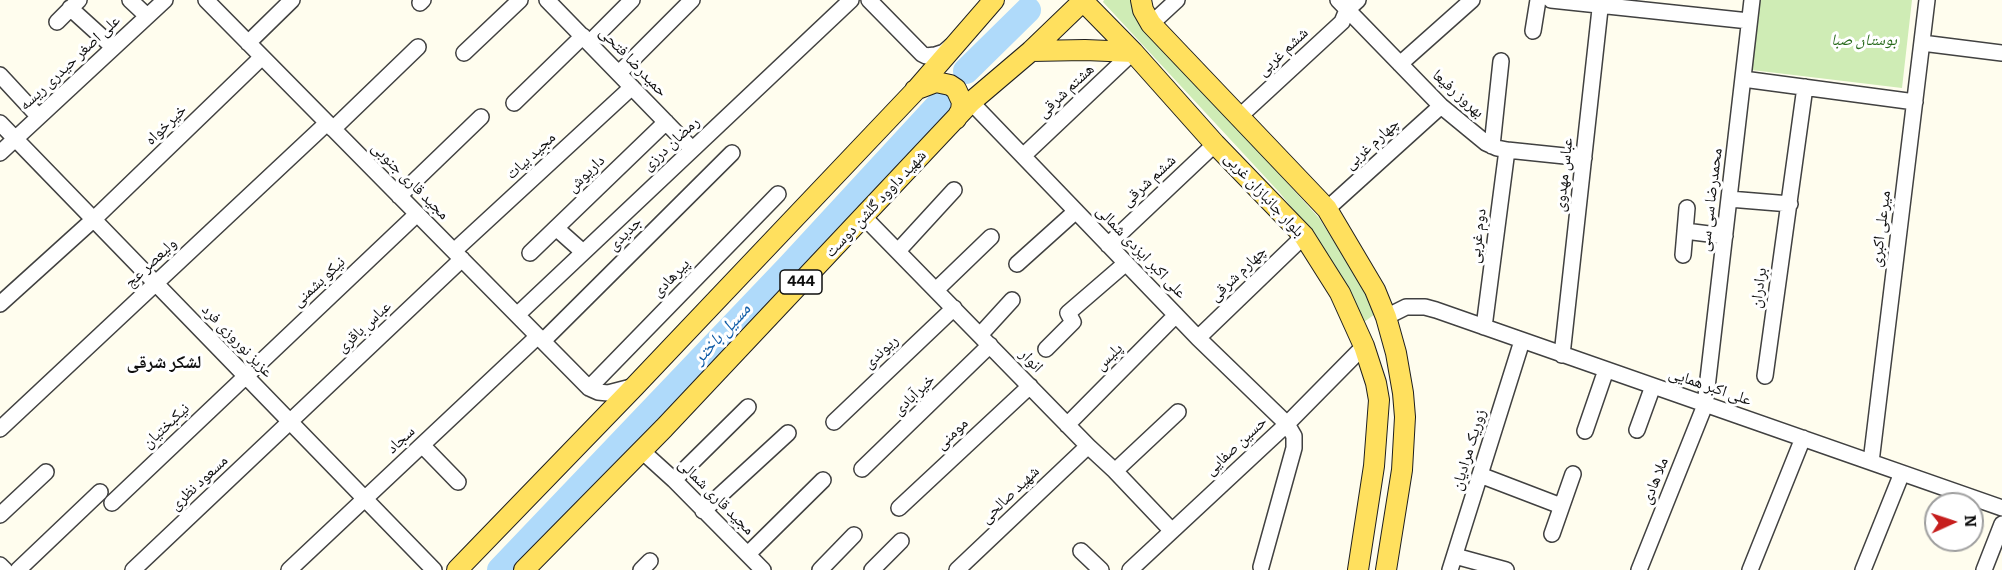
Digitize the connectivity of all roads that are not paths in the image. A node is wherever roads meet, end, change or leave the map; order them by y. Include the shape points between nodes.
1 (130, 0) edge
2 (165, 0) edge
3 (206, 0) edge
4 (292, 0) edge
5 (520, 0) edge
6 (547, 0) edge
7 (632, 0) edge
8 (692, 0) edge
9 (851, 0) edge
10 (994, 0) edge
11 (1083, 0) edge
12 (1142, 0) edge
13 (1177, 0) edge
14 (1472, 0) edge
15 (1538, 0) edge
16 (1551, 0) edge
17 (1752, 0) edge
18 (1927, 0) edge
19 (1601, 2) edge
20 (1348, 3) edge
21 (75, 4) edge
22 (880, 4) edge
23 (147, 16) junction
24 (1749, 21) junction
25 (57, 22) dead end
26 (1151, 24) junction
27 (1533, 31) dead end
28 (962, 35) junction
29 (586, 40) junction
30 (248, 43) junction
31 (1922, 43) junction
32 (418, 47) dead end
33 (113, 48) junction
34 (1031, 51) junction
35 (1133, 52) junction
36 (464, 53) dead end
37 (2002, 53) edge
38 (262, 57) junction
39 (1501, 61) dead end
40 (1400, 64) junction
41 (619, 74) junction
42 (0, 75) edge
43 (1743, 79) junction
44 (632, 87) junction
45 (1805, 87) junction
46 (915, 90) junction
47 (971, 102) junction
48 (1915, 102) junction
49 (514, 104) dead end
50 (1441, 106) junction
51 (38, 116) junction
52 (481, 117) dead end
53 (1239, 117) junction
54 (956, 119) junction
55 (666, 122) junction
56 (0, 123) edge
57 (330, 126) junction
58 (15, 137) junction
59 (1215, 144) junction
60 (1499, 148) junction
61 (692, 149) junction
62 (0, 153) edge
63 (732, 153) dead end
64 (1023, 156) junction
65 (1584, 158) junction
66 (954, 190) dead end
67 (778, 194) dead end
68 (399, 196) junction
69 (1729, 199) junction
70 (1790, 204) junction
71 (1687, 208) dead end
72 (1327, 209) junction
73 (1077, 211) junction
74 (417, 214) junction
75 (863, 216) junction
76 (94, 219) junction
77 (556, 228) junction
78 (1685, 231) junction
79 (1304, 236) junction
80 (1725, 236) junction
81 (991, 237) dead end
82 (1108, 245) junction
83 (898, 251) junction
84 (583, 252) junction
85 (530, 253) dead end
86 (458, 255) junction
87 (1683, 255) dead end
88 (1126, 263) junction
89 (1017, 264) dead end
90 (156, 283) junction
91 (936, 290) junction
92 (1012, 300) dead end
93 (0, 304) edge
94 (954, 308) junction
95 (517, 315) junction
96 (1176, 315) junction
97 (1386, 317) junction
98 (1484, 327) junction
99 (1198, 338) junction
100 (540, 339) junction
101 (985, 340) junction
102 (1522, 341) junction
103 (1364, 346) junction
104 (1046, 349) dead end
105 (1562, 355) junction
106 (1606, 370) junction
107 (246, 376) junction
108 (1765, 376) dead end
109 (635, 386) junction
110 (1030, 386) junction
111 (1653, 386) junction
112 (589, 388) junction
113 (1705, 405) junction
114 (748, 407) dead end
115 (1178, 412) dead end
116 (290, 422) junction
117 (834, 422) dead end
118 (1287, 424) junction
119 (1067, 425) junction
120 (0, 429) edge
121 (1637, 430) dead end
122 (1585, 431) dead end
123 (788, 433) dead end
124 (1803, 438) junction
125 (422, 445) junction
126 (1088, 446) junction
127 (642, 451) junction
128 (1871, 462) junction
129 (862, 470) dead end
130 (1115, 471) junction
131 (46, 472) dead end
132 (1902, 473) junction
133 (1573, 474) dead end
134 (1480, 475) junction
135 (674, 480) junction
136 (823, 480) dead end
137 (458, 482) dead end
138 (100, 492) dead end
139 (365, 499) junction
140 (112, 503) dead end
141 (1561, 506) junction
142 (899, 508) dead end
143 (2002, 508) edge
144 (703, 511) junction
145 (0, 515) edge
146 (2002, 524) edge
147 (1172, 531) junction
148 (1551, 534) dead end
149 (854, 535) dead end
150 (902, 540) dead end
151 (1081, 551) dead end
152 (748, 554) junction
153 (1453, 563) edge
154 (0, 565) edge
155 (1261, 567) dead end
156 (5, 570) edge
157 (18, 570) edge
158 (133, 570) edge
159 (289, 570) edge
160 (434, 570) edge
161 (457, 570) edge
162 (524, 570) edge
163 (763, 570) edge
164 (820, 570) edge
165 (872, 570) edge
166 (957, 570) edge
167 (1101, 570) edge
168 (1130, 570) edge
169 (1358, 570) edge
170 (1386, 570) edge
171 (1506, 570) edge
172 (1639, 570) edge
173 (1750, 570) edge
174 (1863, 570) edge
175 (1983, 570) edge

1 - 23 street
2 - 23 street, علی اصغر حیدری ریسه
3 - 30 street, مجید قاری جنوبی
4 - 30 street
5 - 36 street
6 - 29 street, حمیدرضا فتحی
7 - 29 street
8 - 41 street
9 - 61 street, رمضان درزی
10 - 28 main road
11 - 34 main road, شهید داوود گلشن دوست / 444
11 - 35 main road, بلوار جانبازان غربی
12 - 26 main road
13 - 26 street
14 - 40 street
15 - 27 street
16 - 19 street
17 - 24 street, محمدرضا سی سی
18 - 31 street, میرعلی اکبری
19 - 24 street
19 - 65 street, عباس مهدوی
20 - 40 street, بهروز رفیعا
20 - 53 street, ششم غربی via 1342,22
21 - 25 street
21 - 33 street
22 - 28 street via 922,54 944,52
23 - 33 street, علی اصغر حیدری ریسه
24 - 43 street, محمدرضا سی سی
26 - 53 main road
28 - 46 main road
29 - 41 street, حمیدرضا فتحی
29 - 49 street
30 - 38 street, مجید قاری جنوبی
31 - 37 street
31 - 48 street, میرعلی اکبری
32 - 57 street, ولیعصر عج
33 - 51 street, علی اصغر حیدری ریسه
34 - 35 main road
34 - 47 main road, شهید داوود گلشن دوست / 444
35 - 59 main road, بلوار جانبازان غربی
35 - 64 street, هشتم شرقی
38 - 57 street, مجید قاری جنوبی
38 - 76 street, خیرخواه
39 - 60 street, دوم غربی
40 - 50 street, بهروز رفیعا
41 - 44 street, حمیدرضا فتحی
42 - 51 street
43 - 45 street
43 - 69 street, محمدرضا سی سی
44 - 55 street, حمیدرضا فتحی
44 - 86 street, مجید بیات
45 - 48 street
45 - 70 street, برادران
46 - 54 main road via 936,82 956,89 962,110
46 - 109 main road
47 - 54 main road, شهید داوود گلشن دوست / 444
47 - 64 street, علی اکبر ایزدی شمالی
48 - 128 street, میرعلی اکبری
50 - 60 street, بهروز رفیعا
50 - 72 street, چهارم غربی
51 - 58 street, علی اصغر حیدری ریسه
52 - 68 street
53 - 72 main road
54 - 75 main road, شهید داوود گلشن دوست / 444
55 - 61 street, حمیدرضا فتحی
55 - 77 street, داریوش
56 - 58 street, عزیز نوروزی فرد
57 - 68 street, مجید قاری جنوبی
57 - 90 street, ولیعصر عج
58 - 62 street, علی اصغر حیدری ریسه
58 - 76 street, عزیز نوروزی فرد
59 - 79 main road, بلوار جانبازان غربی
59 - 82 street, ششم شرقی
60 - 65 street
60 - 98 street, دوم غربی
61 - 84 street, رمضان درزی
63 - 100 street, جدیدی
64 - 73 street, علی اکبر ایزدی شمالی
65 - 105 street, عباس مهدوی
66 - 83 street
67 - 112 street, پیرهادی
68 - 74 street, مجید قاری جنوبی
69 - 70 street
69 - 80 street, محمدرضا سی سی
70 - 108 street, برادران
71 - 78 street
72 - 97 main road
73 - 82 street, علی اکبر ایزدی شمالی
73 - 89 street
74 - 86 street, مجید قاری جنوبی
74 - 107 street, نیکو بشمنی
75 - 83 street, انوار
75 - 127 main road, شهید داوود گلشن دوست / 444
76 - 90 street, عزیز نوروزی فرد
76 - 93 street, خیرخواه
77 - 84 street
77 - 85 street, داریوش
78 - 80 street
78 - 87 street
79 - 99 street, چهارم شرقی
79 - 103 main road, بلوار جانبازان غربی via 1340,293
80 - 113 street, محمدرضا سی سی
81 - 91 street
82 - 88 street, علی اکبر ایزدی شمالی
83 - 91 street, انوار
84 - 95 street, رمضان درزی
86 - 95 street, مجید قاری جنوبی
86 - 116 street, عباس باقری
88 - 96 street, علی اکبر ایزدی شمالی
88 - 104 street via 1068,313 1073,322
90 - 107 street, عزیز نوروزی فرد
90 - 120 street, ولیعصر عج
91 - 94 street, انوار
92 - 101 street, خیرآبادی
94 - 101 street, انوار
94 - 117 street, ریوندی
95 - 100 street, مجید قاری جنوبی
96 - 99 street, علی اکبر ایزدی شمالی
96 - 119 street, پلیس
97 - 98 street, علی اکبر همایی via 1406,307 1425,307
97 - 103 main road
97 - 170 main road via 1401,374 1405,417 1402,470
98 - 102 street, علی اکبر همایی
99 - 118 street, علی اکبر ایزدی شمالی
100 - 112 street, مجید قاری جنوبی
100 - 125 street, سجاد
101 - 110 street, انوار
101 - 129 street, خیرآبادی
102 - 105 street, علی اکبر همایی
102 - 134 street, زوریک مرادیان
103 - 118 street, حسین صفایی
103 - 169 main road, بلوار جانبازان غربی via 1376,383 1379,416
105 - 106 street, علی اکبر همایی
106 - 111 street, علی اکبر همایی
106 - 122 street
107 - 116 street, عزیز نوروزی فرد
107 - 140 street, نیکبختیان
109 - 112 street via 608,393
109 - 161 main road
110 - 119 street, انوار
110 - 142 street, مومنی
111 - 113 street, علی اکبر همایی
111 - 121 street
113 - 124 street, علی اکبر همایی
113 - 172 street, ملا هادی
114 - 135 street
115 - 130 street
116 - 139 street, عزیز نوروزی فرد
116 - 158 street, مسعود نظری
118 - 147 street, حسین صفایی
118 - 155 street via 1294,436 1294,448
119 - 126 street, انوار
123 - 144 street
124 - 128 street, علی اکبر همایی
124 - 173 street
125 - 137 street
125 - 139 street, سجاد
126 - 130 street, انوار
126 - 166 street, شهید صالحی
127 - 135 street, مجید قاری شمالی
127 - 162 main road, شهید داوود گلشن دوست / 444
128 - 132 street, علی اکبر همایی
130 - 147 street, انوار
131 - 145 street
132 - 143 street, علی اکبر همایی
132 - 174 street
133 - 141 street
134 - 141 street
134 - 153 street, زوریک مرادیان
135 - 144 street, مجید قاری شمالی
136 - 152 street
138 - 157 street
139 - 159 street, سجاد
139 - 160 street, عزیز نوروزی فرد
141 - 148 street
144 - 152 street, مجید قاری شمالی
146 - 175 street
147 - 168 street, حسین صفایی
149 - 164 street
150 - 165 street
151 - 167 street
152 - 163 street, مجید قاری شمالی
153 - 171 street
154 - 156 street

